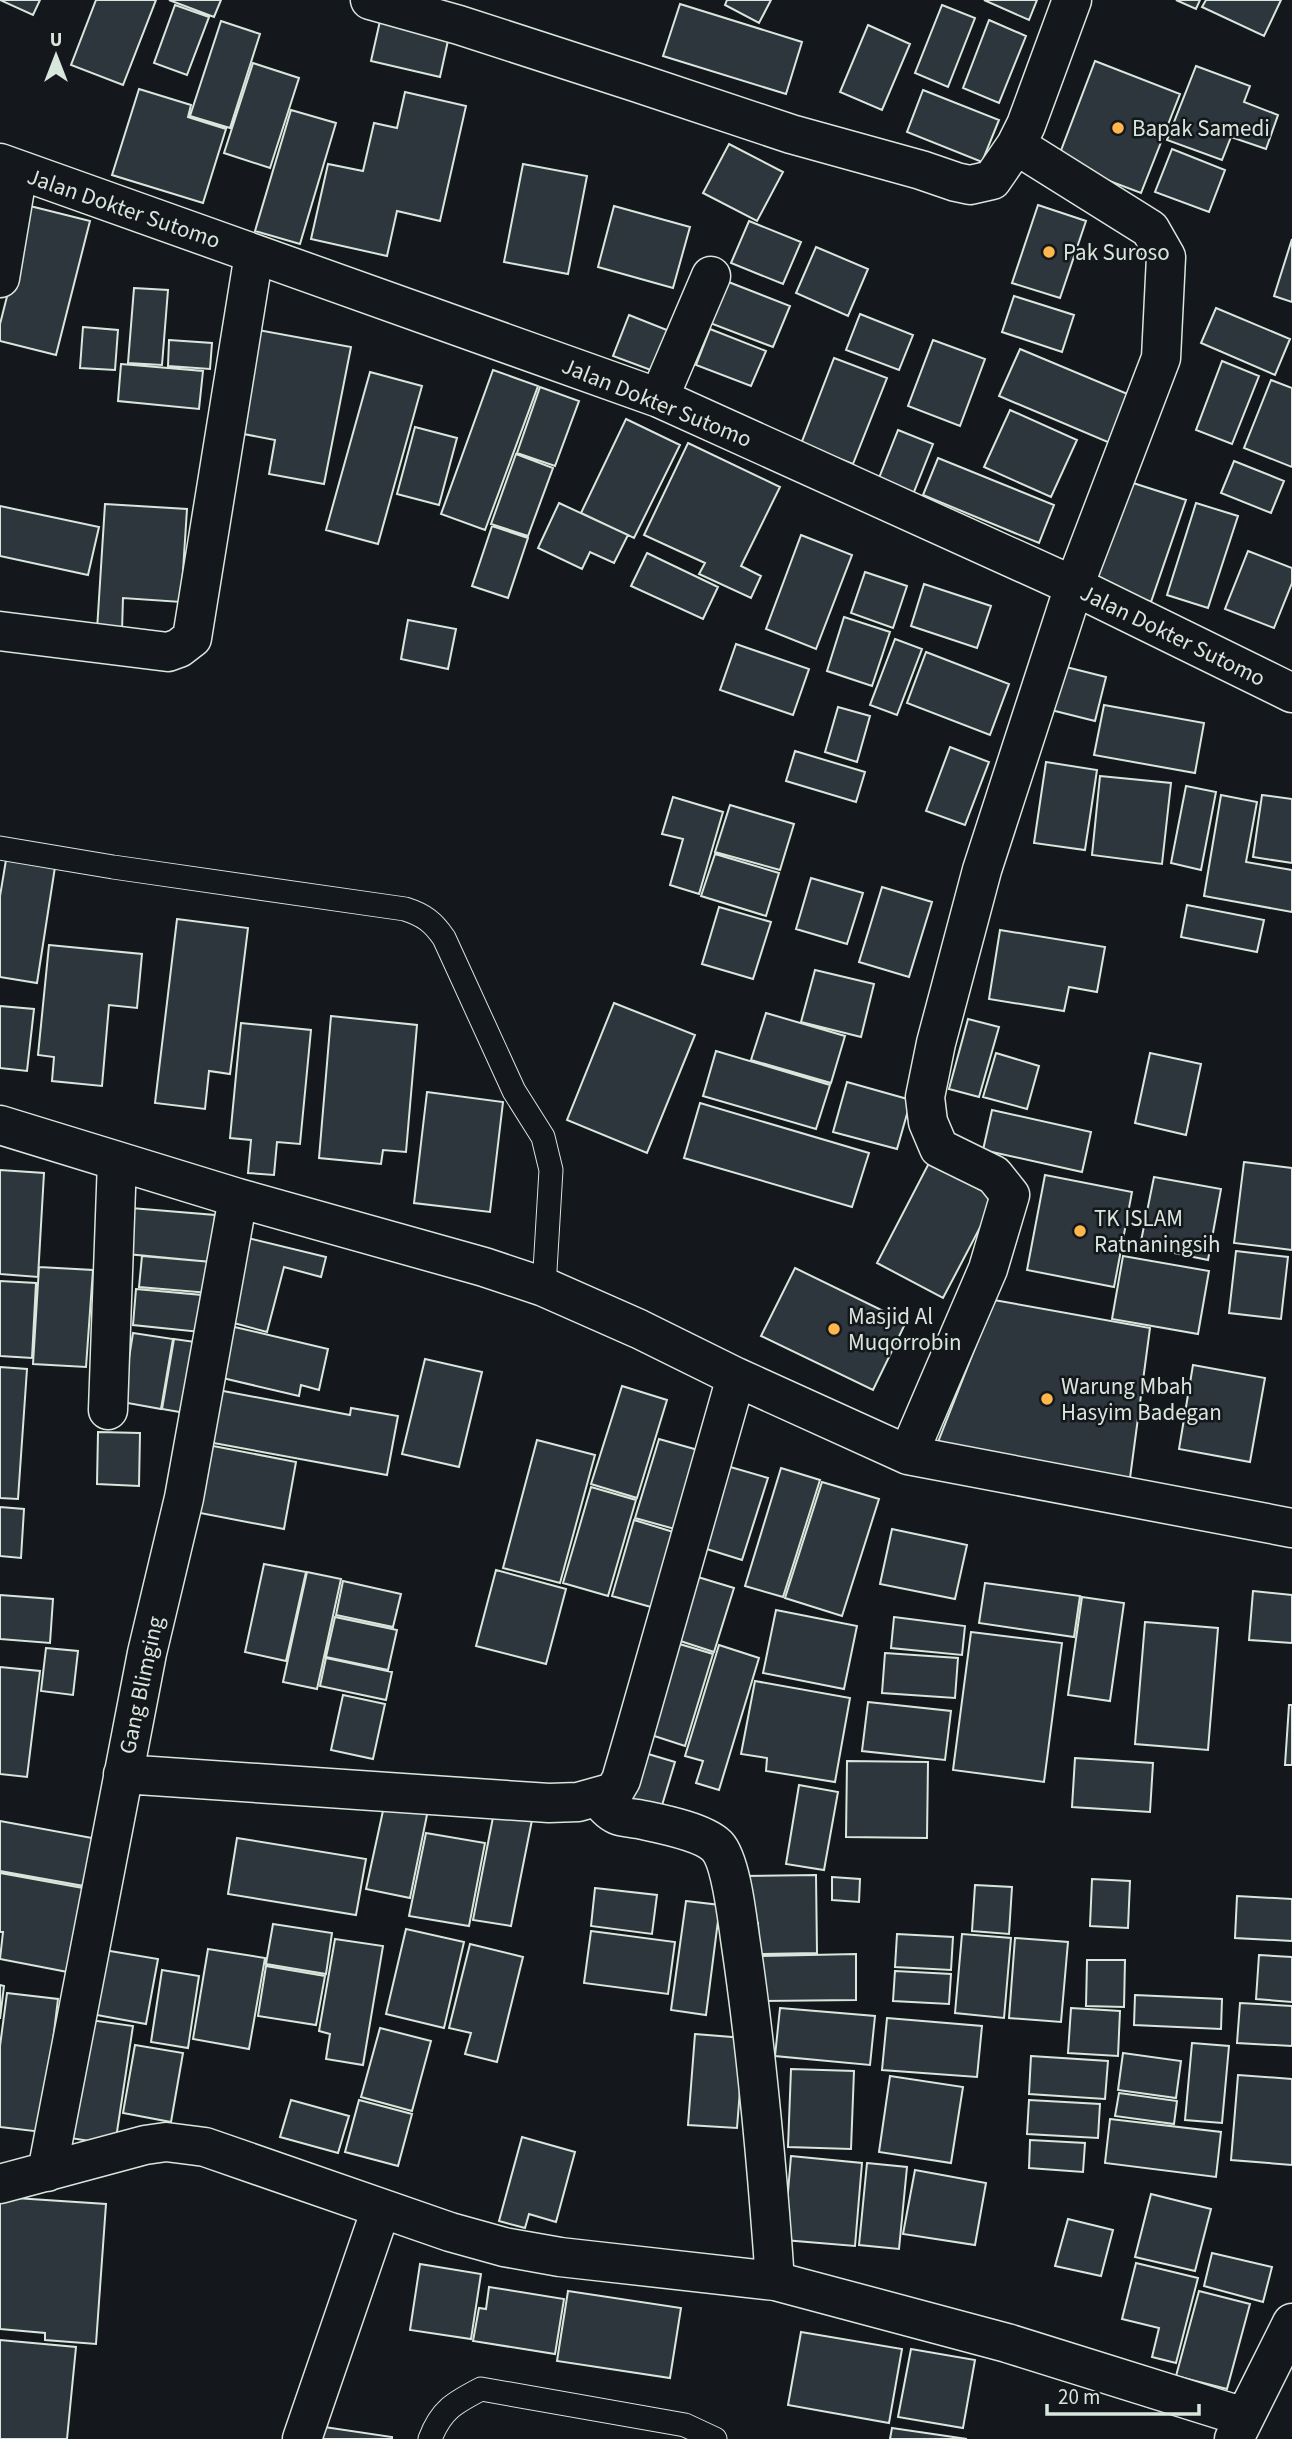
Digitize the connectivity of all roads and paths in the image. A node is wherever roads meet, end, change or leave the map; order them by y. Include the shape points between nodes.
1 (370, 0) edge
2 (1072, 0) edge
3 (1016, 145) junction
4 (9, 167) edge
5 (254, 254) junction
6 (711, 276) dead end
7 (0, 278) edge
8 (659, 398) junction
9 (1074, 586) junction
10 (0, 631) edge
11 (1292, 693) edge
12 (0, 848) edge
13 (0, 1125) edge
14 (117, 1161) junction
15 (238, 1198) junction
16 (544, 1287) junction
17 (736, 1377) junction
18 (108, 1410) dead end
19 (908, 1455) junction
20 (1292, 1528) edge
21 (123, 1774) junction
22 (598, 1797) junction
23 (47, 2172) junction
24 (0, 2184) edge
25 (382, 2209) junction
26 (775, 2281) junction
27 (1292, 2323) edge
28 (1279, 2375) edge
29 (1239, 2428) edge
30 (302, 2439) edge
31 (430, 2439) edge
32 (715, 2439) edge

1 - 3 street via 956,182 970,185 992,180
2 - 3 street
3 - 9 street via 1150,229 1166,257 1161,358
4 - 5 street, Jalan Dokter Sutomo
4 - 7 street
5 - 8 street, Jalan Dokter Sutomo
5 - 10 street via 192,638 168,652
6 - 8 street
8 - 9 street, Jalan Dokter Sutomo
9 - 11 street, Jalan Dokter Sutomo
9 - 19 street via 982,870 925,1097 928,1122 939,1148 993,1175 1010,1195 988,1269
12 - 16 lane via 422,914 444,938 514,1091 543,1137 551,1170
13 - 14 street
14 - 15 street
14 - 18 street
15 - 16 street
15 - 21 street, Gang Blimging via 184,1499
16 - 17 street
17 - 19 street
17 - 22 street via 621,1780 614,1792
19 - 20 street
21 - 22 street via 549,1803
21 - 23 street, Gang Blimging
22 - 26 street via 617,1815 699,1835 717,1846 726,1861 746,1977
23 - 24 street
23 - 25 street via 145,2145 184,2144 205,2147
25 - 26 street via 504,2247
25 - 30 street
26 - 29 street via 1007,2343
27 - 28 street
28 - 29 street
31 - 32 lane via 443,2412 481,2389 685,2425

